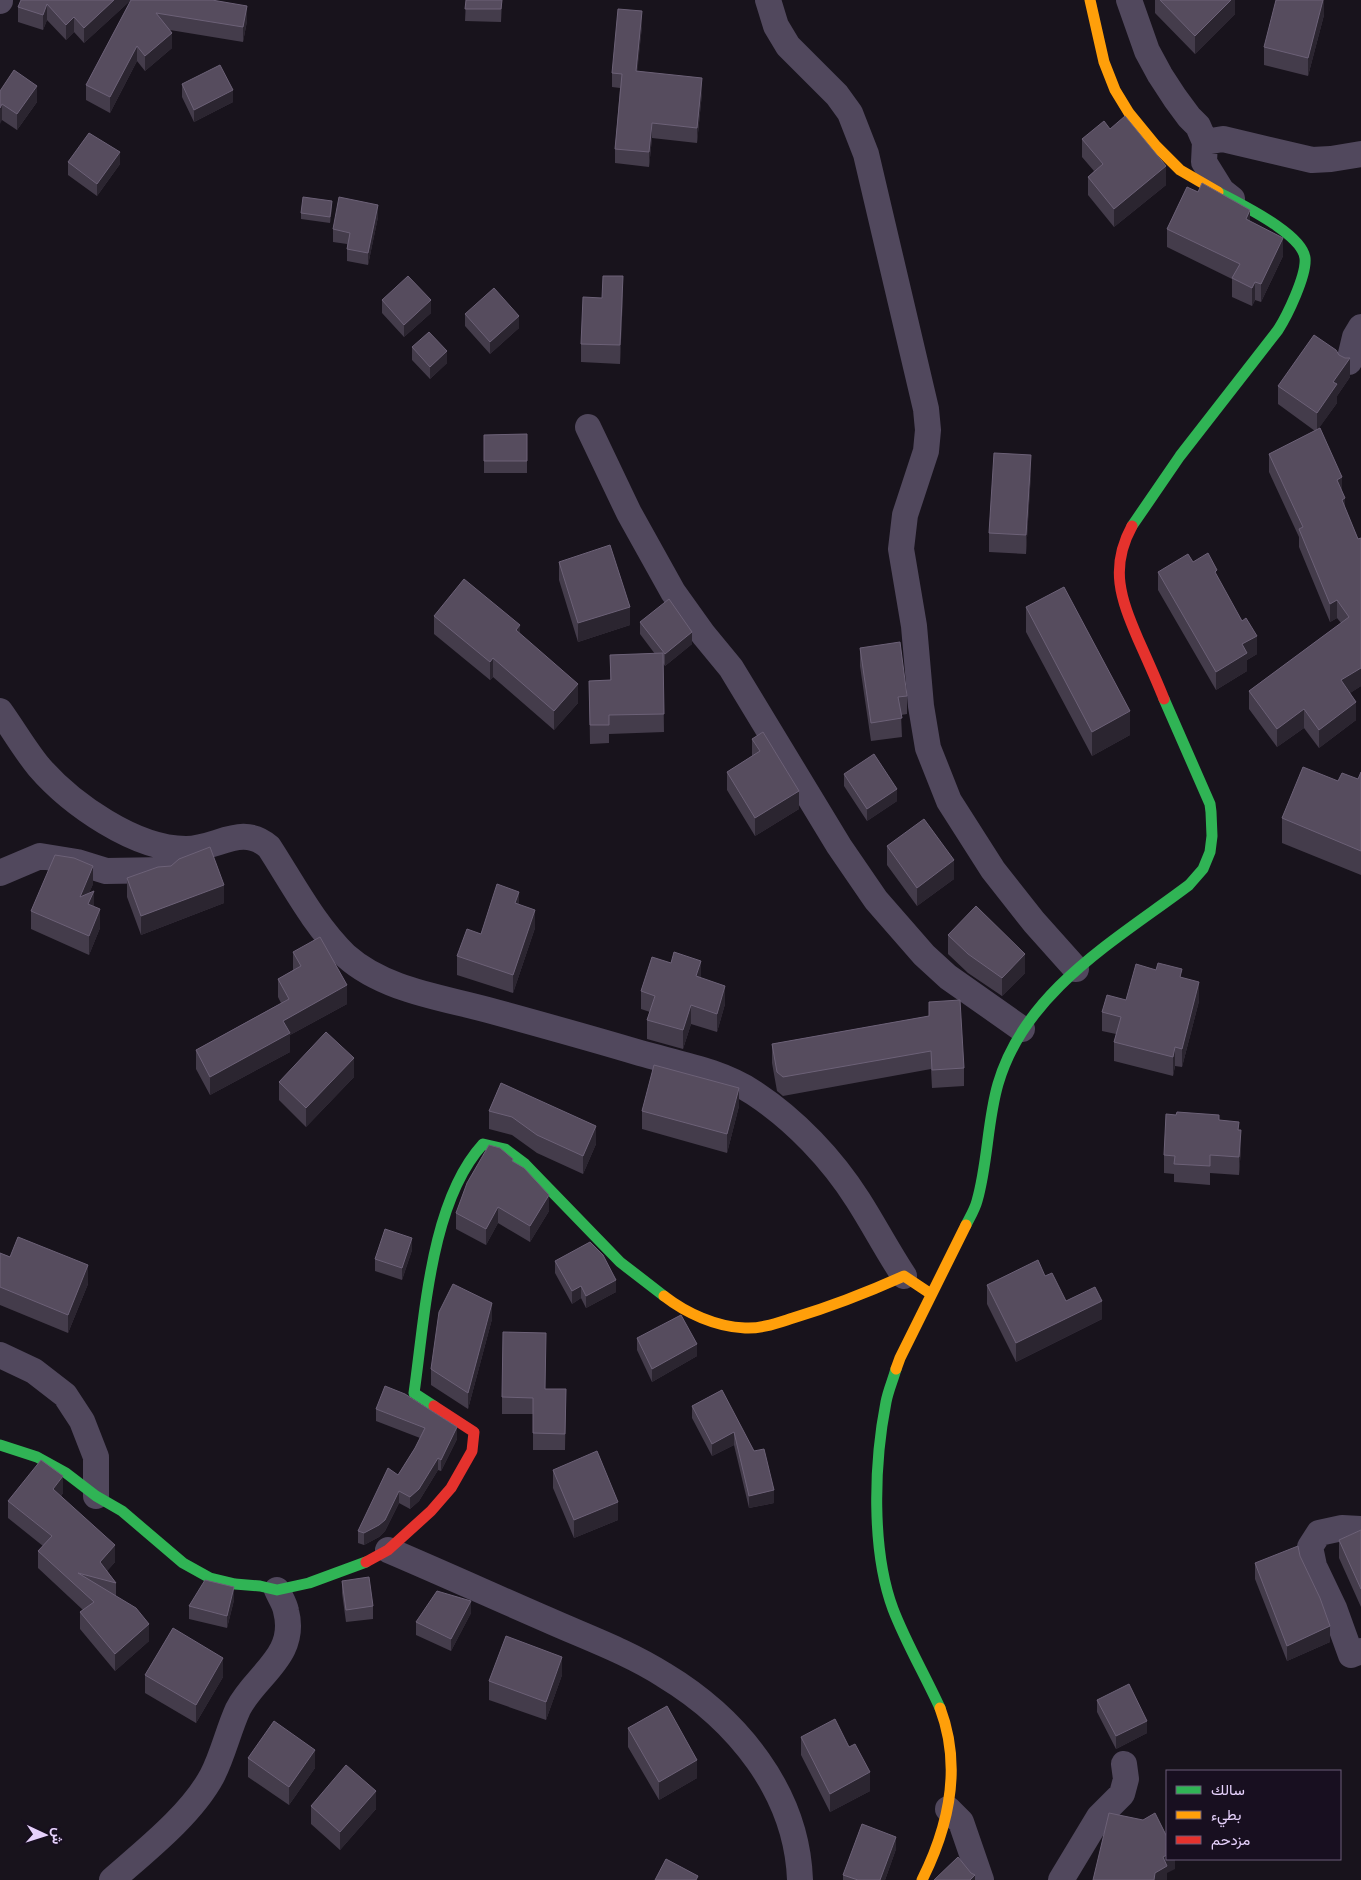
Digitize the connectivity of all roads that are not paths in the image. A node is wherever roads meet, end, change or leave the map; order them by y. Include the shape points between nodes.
1 (1090, 0) edge
2 (1129, 0) edge
3 (770, 2) edge
4 (1205, 142) junction
5 (1361, 154) edge
6 (1236, 203) junction
7 (1361, 327) edge
8 (1349, 362) edge
9 (588, 427) dead end
10 (0, 711) edge
11 (185, 849) junction
12 (0, 873) edge
13 (1076, 968) junction
14 (1022, 1028) junction
15 (904, 1276) junction
16 (931, 1294) junction
17 (0, 1355) edge
18 (0, 1445) edge
19 (96, 1496) junction
20 (1361, 1529) edge
21 (388, 1550) junction
22 (277, 1590) junction
23 (1361, 1651) edge
24 (1124, 1764) dead end
25 (948, 1809) junction
26 (112, 1880) edge
27 (800, 1880) edge
28 (922, 1880) edge
29 (981, 1880) edge
30 (1062, 1880) edge

1 - 6 street via 1104,62 1129,113 1180,170
2 - 4 street via 1147,51 1175,98 1198,126
3 - 13 street via 776,26 788,46 837,95 850,113 866,154 926,409 926,451 905,515 900,549 914,626 928,748 949,801 993,870
4 - 5 street via 1223,139 1312,160
4 - 6 street via 1204,162 1222,191
6 - 13 street via 1284,231 1298,244 1305,257 1298,288 1286,319 1268,345 1187,445 1141,512 1123,546 1118,572 1126,611 1210,804 1213,824 1209,852 1204,868 1189,885
7 - 8 street via 1354,337
9 - 14 street via 629,513 673,592 730,668 839,846 876,900 924,955 948,977
10 - 11 street via 39,767 70,798 124,832 146,841
11 - 12 street via 164,870 106,871 40,856
11 - 15 street via 237,837 262,840 314,918 338,947 386,981 713,1073 754,1093 798,1128 837,1172
13 - 14 street
14 - 16 street via 1000,1075 994,1098 977,1202
15 - 16 street
15 - 21 street via 835,1306 770,1325 743,1328 723,1324 674,1304 650,1287 589,1233 553,1192 511,1152 482,1144 453,1193 442,1222 432,1265 414,1393 474,1432 472,1451 451,1488
16 - 25 street via 900,1358 886,1400 877,1533 883,1572 894,1609 945,1721 951,1771
17 - 19 street via 34,1371 65,1395 82,1421 96,1457
18 - 19 street via 37,1457 66,1473
19 - 22 street via 122,1512 199,1573 235,1584
20 - 23 street via 1342,1528 1319,1534 1310,1546 1314,1566 1351,1655
21 - 22 street via 360,1565 309,1583
21 - 27 street via 622,1653 662,1674 705,1703 751,1749 769,1778 793,1833 799,1856
22 - 26 street via 286,1611 286,1643 276,1662 238,1709 212,1776 186,1810
24 - 30 street via 1126,1779 1122,1794 1099,1817
25 - 28 street
25 - 29 street via 961,1822

